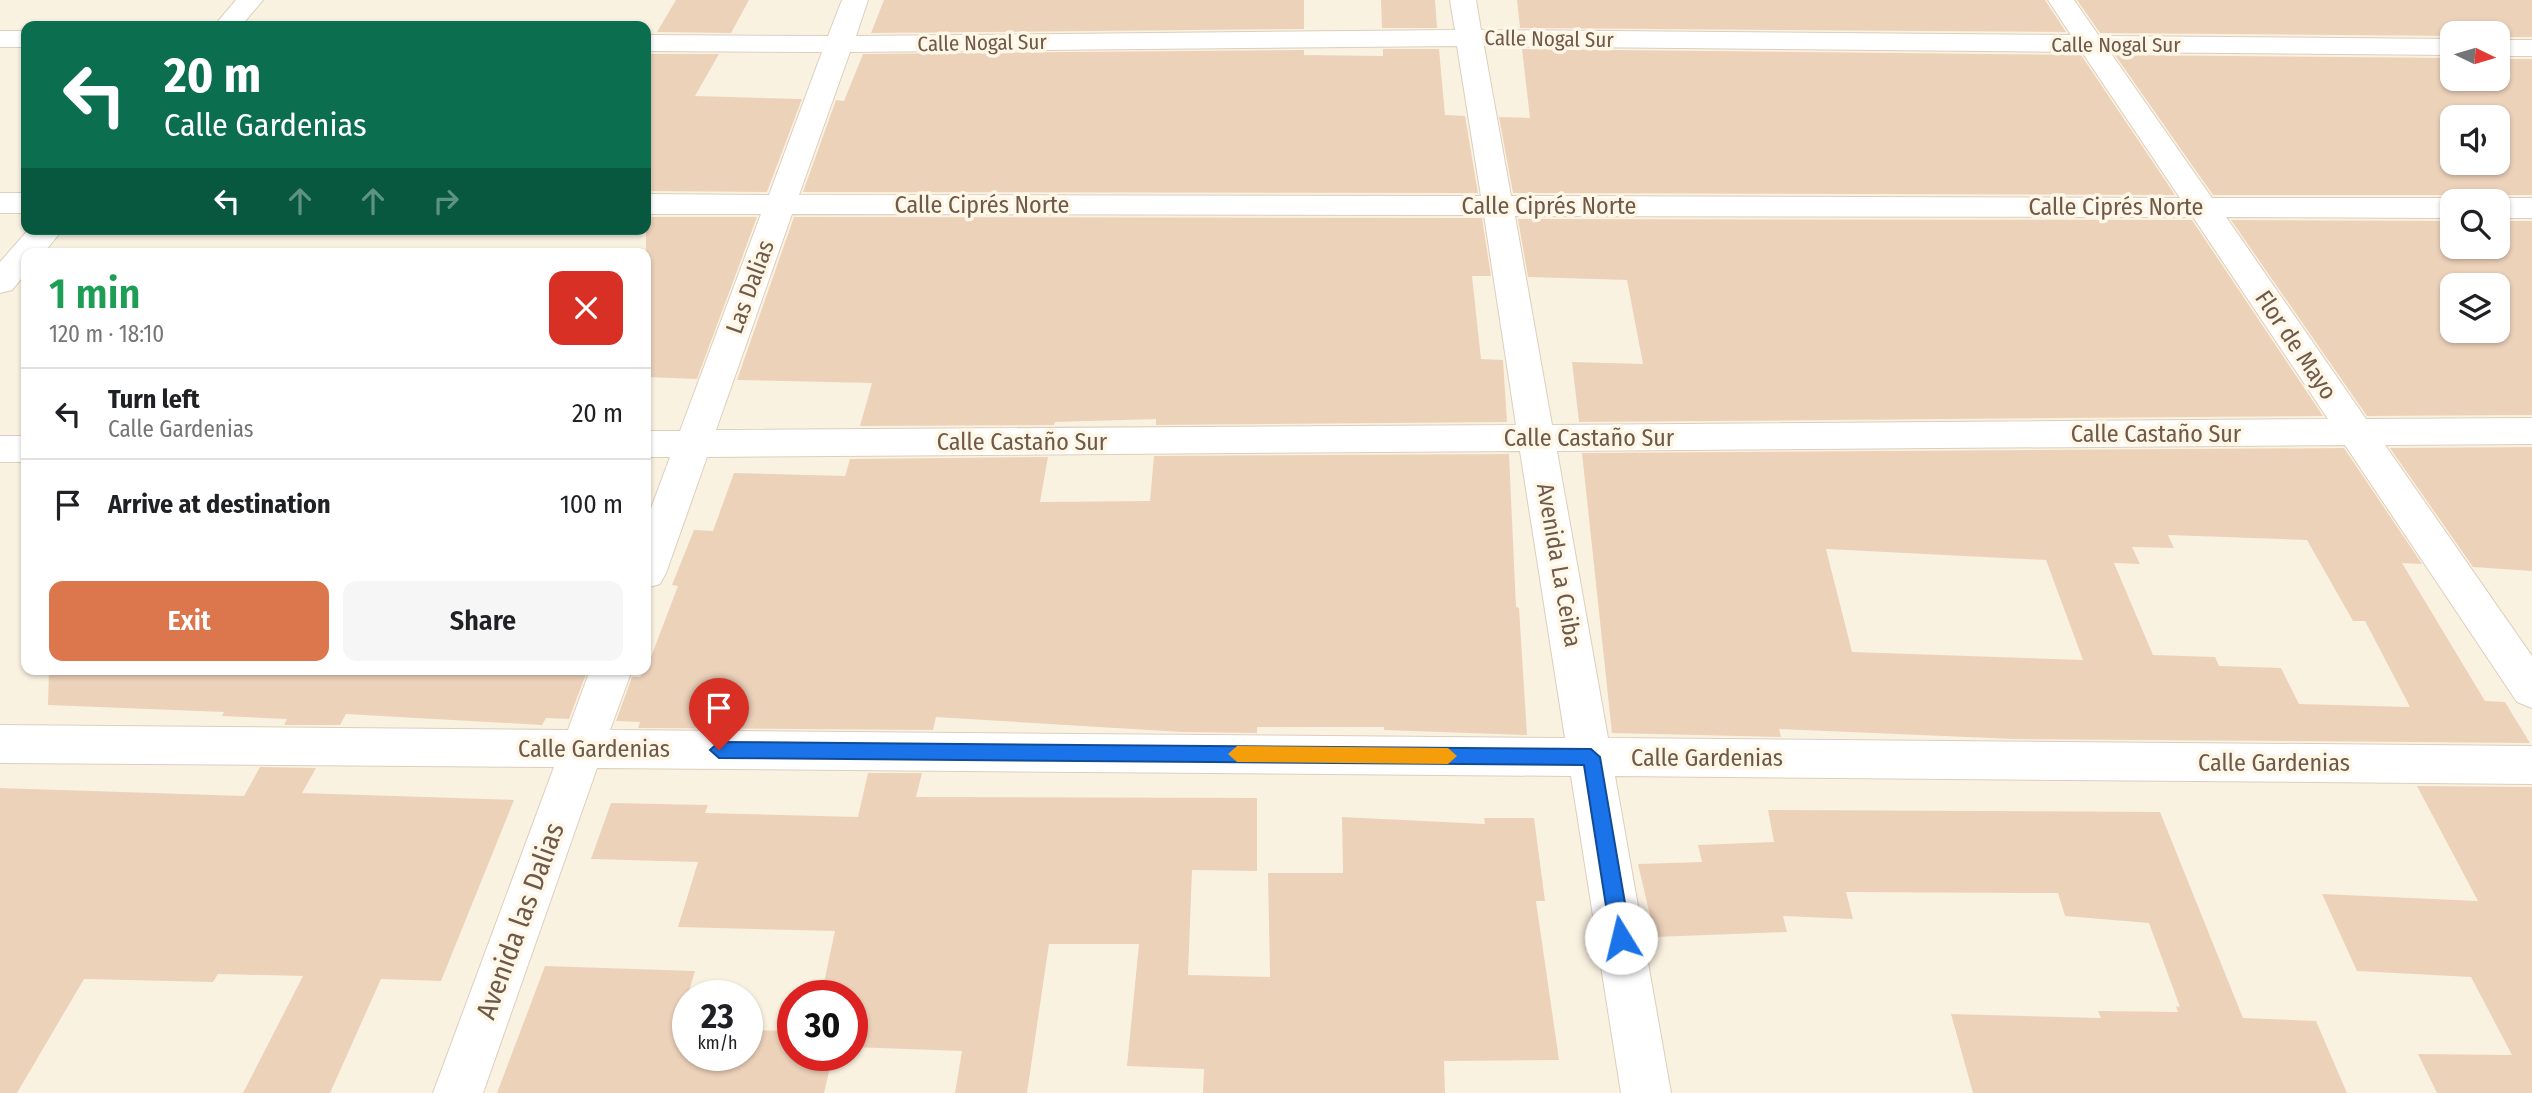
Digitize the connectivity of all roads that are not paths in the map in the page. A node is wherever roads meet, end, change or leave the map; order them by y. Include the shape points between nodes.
1 (250, 0) edge
2 (855, 0) edge
3 (1463, 0) edge
4 (2061, 0) edge
5 (231, 21) edge
6 (1470, 38) junction
7 (0, 39) edge
8 (21, 39) edge
9 (651, 43) edge
10 (839, 44) junction
11 (2092, 46) junction
12 (2440, 47) edge
13 (2510, 48) edge
14 (2532, 48) edge
15 (0, 203) edge
16 (21, 203) edge
17 (651, 204) edge
18 (780, 205) junction
19 (1498, 206) junction
20 (2202, 207) junction
21 (2440, 208) edge
22 (2510, 208) edge
23 (2532, 208) edge
24 (21, 258) edge
25 (0, 282) edge
26 (2532, 431) edge
27 (2356, 433) junction
28 (1538, 438) junction
29 (651, 444) edge
30 (692, 444) junction
31 (0, 449) edge
32 (21, 449) edge
33 (651, 559) edge
34 (609, 675) edge
35 (2532, 690) edge
36 (0, 744) edge
37 (582, 749) junction
38 (1591, 757) junction
39 (2532, 765) edge
40 (458, 1093) edge
41 (1646, 1093) edge

1 - 5 street
2 - 10 street, Las Dalias
3 - 6 street, Avenida La Ceiba
4 - 11 street, Flor de Mayo
6 - 10 street, Calle Nogal Sur
6 - 11 street, Calle Nogal Sur
6 - 19 street, Avenida La Ceiba
7 - 8 street
9 - 10 street, Calle Nogal Sur
10 - 18 street, Las Dalias
11 - 12 street, Calle Nogal Sur
11 - 20 street, Flor de Mayo
13 - 14 street
15 - 16 street
17 - 18 street, Calle Ciprés Norte
18 - 19 street, Calle Ciprés Norte
18 - 30 street, Las Dalias
19 - 20 street, Calle Ciprés Norte
19 - 28 street, Avenida La Ceiba
20 - 21 street, Calle Ciprés Norte
20 - 27 street, Flor de Mayo
22 - 23 street
24 - 25 street
26 - 27 street, Calle Castaño Sur
27 - 28 street, Calle Castaño Sur
27 - 35 street, Flor de Mayo
28 - 30 street, Calle Castaño Sur
28 - 38 street, Avenida La Ceiba
29 - 30 street, Calle Castaño Sur
30 - 33 street, Las Dalias
31 - 32 street
34 - 37 street
36 - 37 street, Calle Gardenias
37 - 38 street, Calle Gardenias
37 - 40 street, Avenida las Dalias
38 - 39 street, Calle Gardenias
38 - 41 street, Avenida La Ceiba

